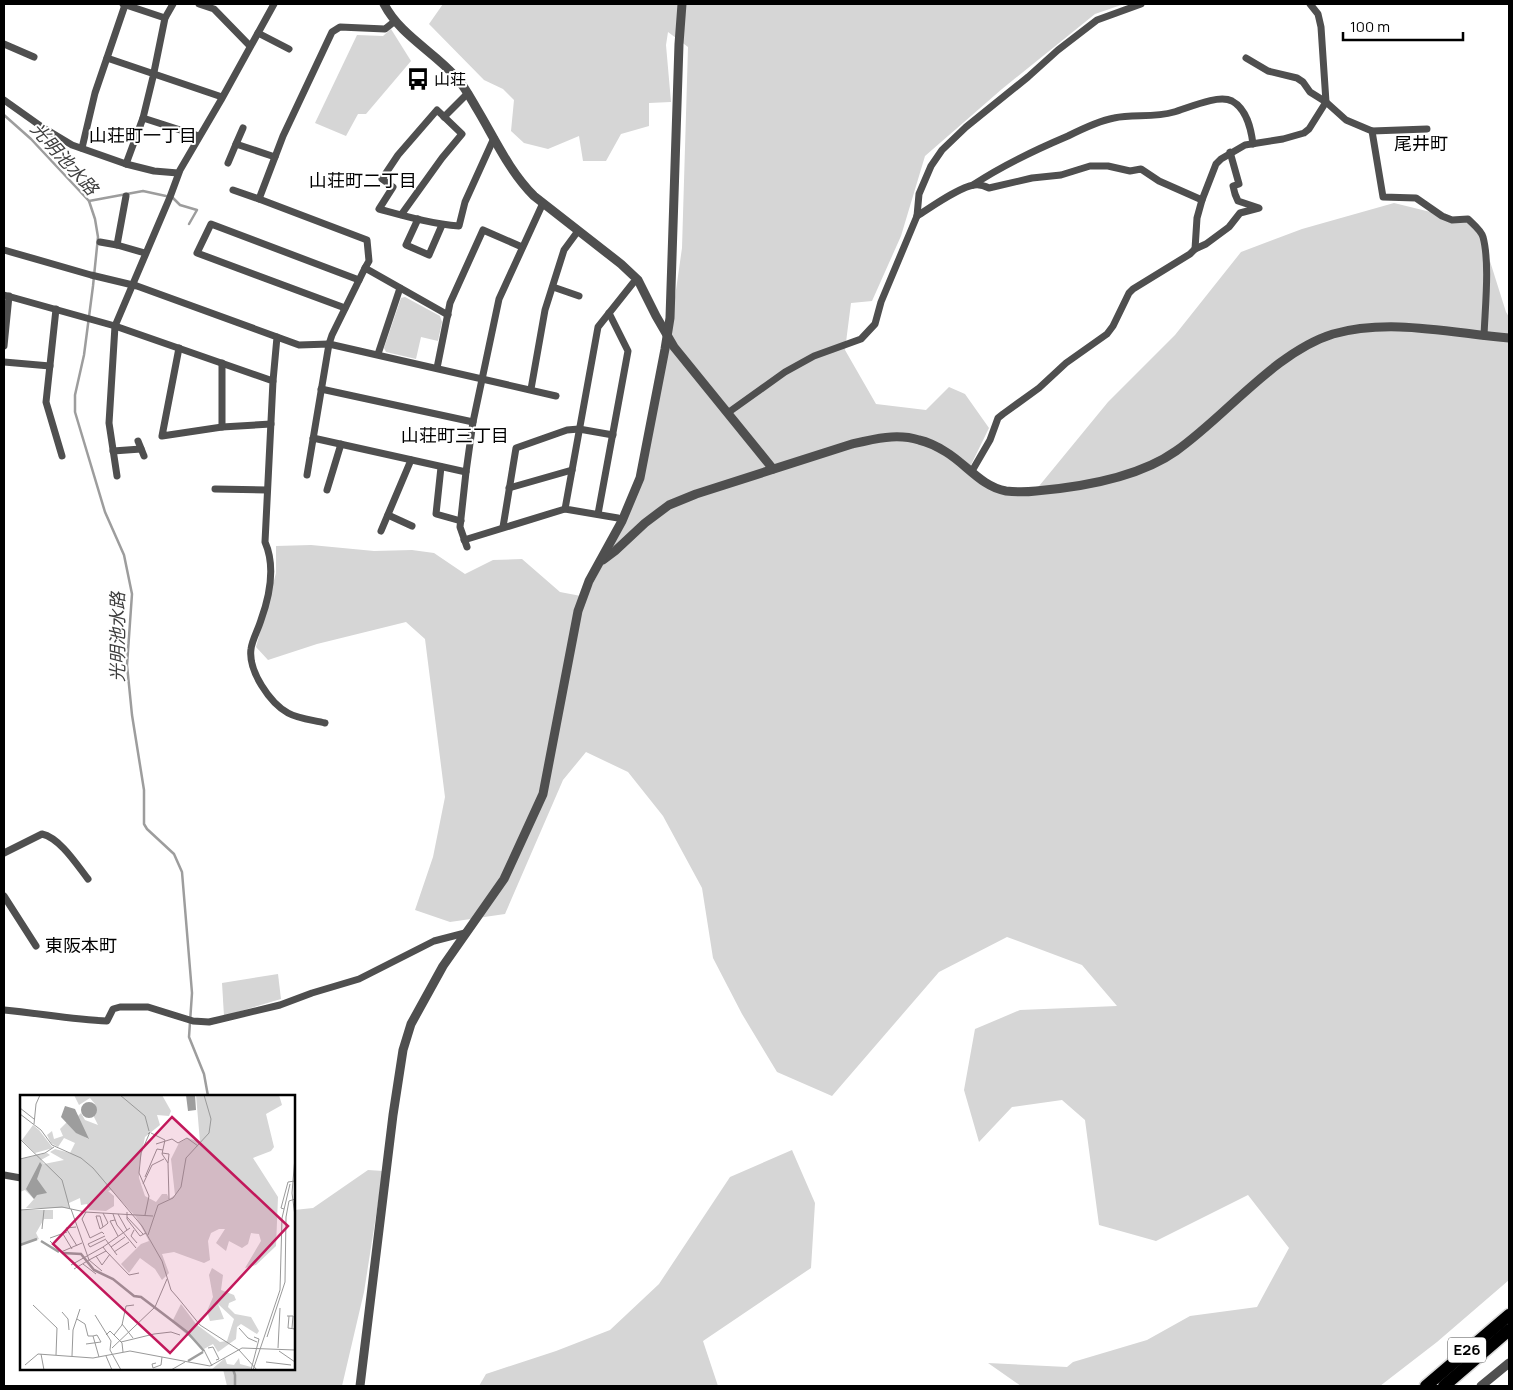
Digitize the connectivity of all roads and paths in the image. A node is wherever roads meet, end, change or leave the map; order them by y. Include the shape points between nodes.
1 (124, 4) edge
2 (173, 4) edge
3 (199, 4) edge
4 (274, 4) edge
5 (384, 4) edge
6 (682, 4) edge
7 (1141, 4) edge
8 (1310, 4) edge
9 (165, 18) junction
10 (346, 18) dead end
11 (395, 21) junction
12 (345, 27) junction
13 (258, 33) junction
14 (4, 44) edge
15 (250, 46) junction
16 (289, 50) dead end
17 (29, 58) dead end
18 (107, 58) junction
19 (1246, 58) dead end
20 (153, 74) junction
21 (468, 93) junction
22 (222, 97) junction
23 (4, 100) edge
24 (1326, 102) junction
25 (444, 117) junction
26 (143, 118) junction
27 (243, 128) dead end
28 (1427, 129) dead end
29 (1372, 131) junction
30 (199, 136) junction
31 (494, 138) junction
32 (236, 144) junction
33 (1253, 144) junction
34 (82, 148) junction
35 (1230, 152) junction
36 (275, 157) junction
37 (228, 163) dead end
38 (126, 164) junction
39 (178, 173) junction
40 (974, 185) junction
41 (233, 190) dead end
42 (126, 196) dead end
43 (258, 199) junction
44 (284, 199) dead end
45 (1202, 200) junction
46 (543, 203) junction
47 (280, 207) junction
48 (401, 215) junction
49 (917, 216) junction
50 (418, 219) junction
51 (340, 220) dead end
52 (442, 224) junction
53 (336, 228) junction
54 (578, 231) junction
55 (100, 242) dead end
56 (117, 245) junction
57 (522, 247) junction
58 (1195, 249) junction
59 (4, 250) edge
60 (145, 253) junction
61 (365, 268) junction
62 (359, 280) junction
63 (638, 280) junction
64 (132, 285) junction
65 (553, 286) junction
66 (400, 288) junction
67 (6, 295) edge
68 (579, 296) dead end
69 (345, 308) junction
70 (56, 309) junction
71 (609, 313) junction
72 (448, 315) junction
73 (115, 326) junction
74 (667, 336) junction
75 (1484, 336) junction
76 (277, 337) junction
77 (1509, 338) edge
78 (330, 344) junction
79 (4, 346) edge
80 (179, 348) junction
81 (378, 354) junction
82 (4, 362) edge
83 (222, 363) junction
84 (50, 366) junction
85 (437, 368) junction
86 (482, 378) junction
87 (273, 381) junction
88 (322, 389) junction
89 (531, 389) junction
90 (556, 396) dead end
91 (728, 412) junction
92 (473, 422) junction
93 (271, 424) junction
94 (222, 427) junction
95 (579, 429) junction
96 (613, 435) junction
97 (313, 438) junction
98 (138, 441) dead end
99 (341, 444) junction
100 (114, 451) junction
101 (62, 456) dead end
102 (410, 460) junction
103 (441, 467) junction
104 (773, 468) junction
105 (572, 470) junction
106 (466, 472) junction
107 (972, 472) junction
108 (307, 475) dead end
109 (117, 476) dead end
110 (509, 488) junction
111 (215, 489) dead end
112 (268, 490) junction
113 (327, 490) dead end
114 (565, 508) junction
115 (598, 514) junction
116 (388, 515) junction
117 (461, 521) junction
118 (622, 521) junction
119 (412, 526) dead end
120 (503, 527) junction
121 (381, 531) dead end
122 (600, 562) junction
123 (325, 723) dead end
124 (4, 853) edge
125 (88, 879) dead end
126 (4, 896) edge
127 (465, 933) junction
128 (36, 946) dead end
129 (4, 1010) edge
130 (4, 1175) edge
131 (20, 1178) edge
132 (1509, 1315) edge
133 (1509, 1330) edge
134 (1509, 1363) edge
135 (360, 1386) edge
136 (1426, 1386) edge
137 (1444, 1386) edge
138 (1481, 1386) edge

1 - 9 street
1 - 18 street
2 - 9 street
3 - 15 street via 214,9
4 - 13 street
5 - 11 street
6 - 74 street via 671,305
7 - 49 street via 1097,20 966,127 931,166 919,194
8 - 24 street via 1318,14 1321,27
9 - 20 street
10 - 12 street
11 - 12 street via 385,29
11 - 21 street via 456,76
12 - 36 street via 332,32
13 - 15 street
13 - 16 street
14 - 17 street
15 - 22 street
18 - 20 street
18 - 34 street
19 - 24 street via 1268,71 1297,78
20 - 22 street
20 - 26 street
21 - 25 street
21 - 31 street
22 - 30 street
23 - 34 street via 42,127
24 - 29 street via 1346,120
24 - 33 street via 1304,133
25 - 48 street via 462,134
25 - 48 street via 437,110 382,179 393,187 379,209
26 - 30 street
26 - 38 street
27 - 32 street
28 - 29 street
29 - 75 street via 1383,197 1416,198 1442,216 1452,220 1468,219 1482,235 1486,258
30 - 39 street
31 - 46 street via 516,176
31 - 52 street via 465,202 459,226
32 - 36 street
32 - 37 street
33 - 35 street
33 - 40 street via 1246,118 1233,102 1226,99 1194,104 1174,112 1113,118 1032,152
34 - 38 street
35 - 45 street via 1216,164
35 - 58 street via 1239,184 1233,186 1234,194 1238,201 1259,208 1240,213 1229,227
36 - 43 street
38 - 39 street
39 - 60 street
40 - 45 street via 990,188 1061,175 1090,166 1108,166 1130,171 1141,169 1159,181
40 - 49 street
41 - 43 street
42 - 56 street
43 - 47 street
44 - 47 street
45 - 58 street
46 - 54 street
46 - 57 street
47 - 53 street
48 - 50 street
49 - 91 street via 875,324 861,339 814,356
50 - 52 street
50 - 52 street via 406,245 429,255
51 - 53 street
53 - 61 street via 367,240 369,261
54 - 63 street
54 - 65 street via 564,250
55 - 56 street
56 - 60 street
57 - 72 street via 483,230 450,303
57 - 86 street via 499,299
58 - 107 street via 1133,289 1107,334 998,418
59 - 64 street
60 - 64 street
61 - 62 street
61 - 66 street
62 - 69 street
62 - 69 street via 211,224 197,253
63 - 71 street
63 - 74 street
64 - 73 street
64 - 76 street
65 - 68 street
65 - 89 street via 545,310
66 - 72 street
66 - 81 street
67 - 70 street
67 - 79 street
69 - 78 street
70 - 73 street
70 - 84 street
71 - 95 street via 598,327
71 - 96 street via 628,351
72 - 85 street
73 - 80 street
73 - 100 street via 109,423
74 - 91 street
74 - 118 street via 644,463
75 - 77 street
75 - 107 street via 1398,326 1333,335 1279,363 1176,451 1122,476 1035,491 1005,490
76 - 78 street via 299,345
76 - 87 street
78 - 81 street
78 - 88 street
80 - 83 street
80 - 94 street via 162,436
81 - 85 street
82 - 84 street
83 - 87 street
83 - 94 street
84 - 101 street via 46,402
85 - 86 street
86 - 89 street
86 - 92 street
87 - 93 street
88 - 92 street
88 - 97 street
89 - 90 street
91 - 104 street
92 - 106 street
93 - 94 street
93 - 112 street
95 - 96 street
95 - 105 street
95 - 110 street via 567,430 516,448
96 - 115 street
97 - 99 street
97 - 108 street
98 - 100 street via 142,453
99 - 102 street
99 - 113 street
100 - 109 street
102 - 103 street
102 - 116 street
103 - 106 street
103 - 117 street via 436,514
104 - 107 street via 874,438 896,437 918,440 946,452
104 - 122 street via 669,506
105 - 110 street
105 - 114 street
106 - 117 street
110 - 120 street
111 - 112 street
112 - 123 street via 265,542 271,577 251,649 253,670 262,687 283,709
114 - 115 street
114 - 120 street
115 - 118 street
116 - 119 street
116 - 121 street
117 - 120 street via 466,543
118 - 122 street
122 - 127 street via 588,581 578,611 543,794 504,880
124 - 125 street via 42,834 48,835 67,852
126 - 128 street
127 - 129 street via 434,941 359,979 280,1005 209,1022 190,1020 148,1007 120,1006 113,1009 107,1021
127 - 135 street via 411,1024 403,1050
130 - 131 street
132 - 136 highway, E26
133 - 137 highway, E26
134 - 138 street

